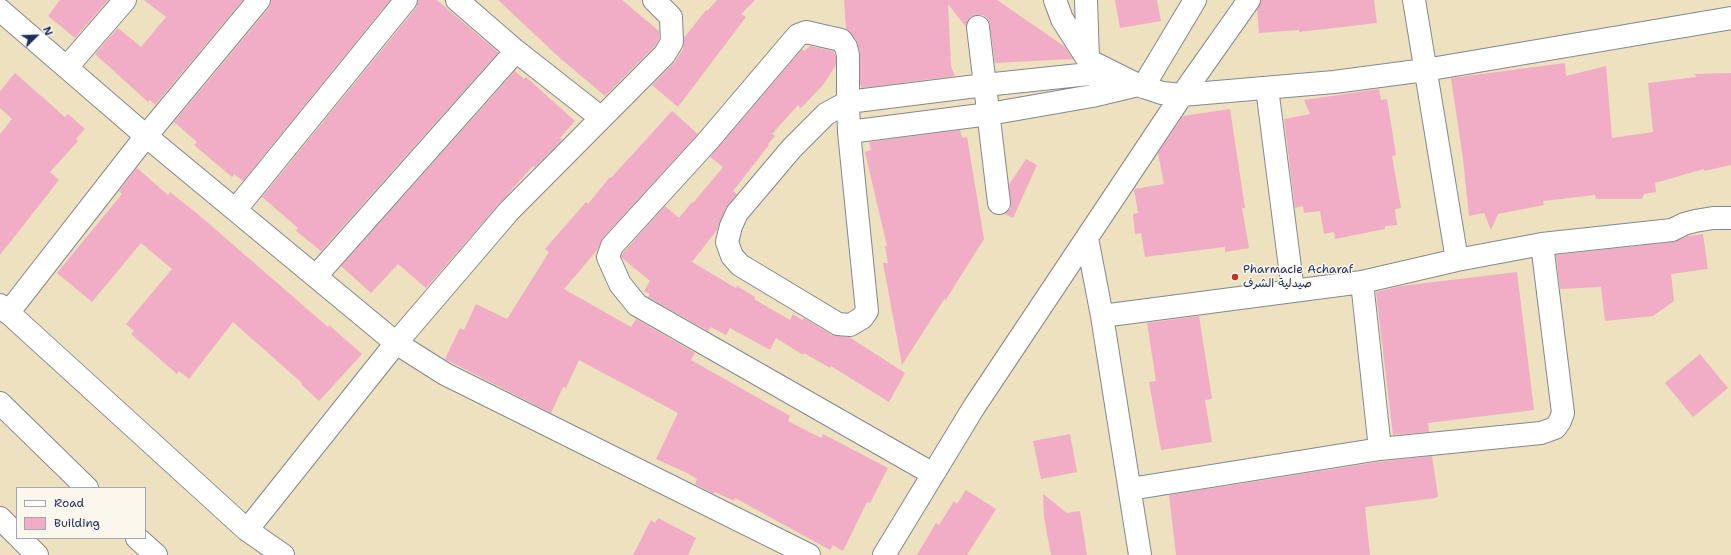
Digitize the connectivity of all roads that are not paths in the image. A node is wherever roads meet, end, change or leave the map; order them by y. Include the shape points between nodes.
1 (125, 0) edge
2 (259, 0) edge
3 (406, 0) edge
4 (457, 0) edge
5 (654, 0) edge
6 (1055, 0) edge
7 (1086, 0) edge
8 (1195, 0) edge
9 (1249, 0) edge
10 (1414, 0) edge
11 (0, 10) edge
12 (1731, 18) edge
13 (978, 27) dead end
14 (516, 51) junction
15 (1088, 60) junction
16 (67, 67) junction
17 (1425, 70) junction
18 (1108, 72) junction
19 (985, 85) junction
20 (1140, 86) junction
21 (1267, 88) junction
22 (1182, 96) junction
23 (848, 102) junction
24 (988, 114) junction
25 (600, 118) junction
26 (849, 132) junction
27 (146, 136) junction
28 (998, 203) dead end
29 (236, 209) junction
30 (1731, 218) edge
31 (1087, 238) junction
32 (1542, 244) junction
33 (1456, 260) junction
34 (316, 276) junction
35 (1362, 282) junction
36 (1292, 291) junction
37 (4, 309) edge
38 (1102, 316) junction
39 (396, 343) junction
40 (0, 403) edge
41 (1380, 448) junction
42 (933, 474) junction
43 (86, 487) edge
44 (1130, 489) junction
45 (0, 518) edge
46 (247, 530) junction
47 (16, 534) edge
48 (21, 539) edge
49 (138, 539) edge
50 (37, 555) edge
51 (156, 555) edge
52 (283, 555) edge
53 (809, 555) edge
54 (884, 555) edge
55 (1140, 555) edge

1 - 16 street
2 - 27 street
3 - 29 street
4 - 14 street
5 - 25 street via 670,17 672,42 664,55
6 - 15 street via 1062,19
7 - 15 street
8 - 20 street
9 - 22 street
10 - 17 street
11 - 16 street
12 - 17 street
13 - 19 street
14 - 25 street
14 - 34 street
15 - 18 street
16 - 27 street
17 - 21 street
17 - 33 street
18 - 19 street
18 - 20 street
19 - 23 street
19 - 24 street
20 - 22 street
20 - 24 street
21 - 22 street
21 - 36 street
22 - 31 street
23 - 26 street
23 - 26 street via 826,114 792,148 737,213 727,242 732,256 740,265 838,324 850,325 862,318 867,311
23 - 42 street via 848,55 844,44 840,40 806,32 798,35 707,142 612,246 608,257 620,284 637,305
24 - 26 street
24 - 28 street
25 - 39 street via 509,211
27 - 29 street
27 - 37 street
29 - 34 street
30 - 32 street via 1695,221 1672,230
31 - 38 street
31 - 42 street
32 - 33 street
32 - 41 street via 1563,413 1555,428 1541,433
33 - 35 street
34 - 39 street
35 - 36 street
35 - 41 street
36 - 38 street
37 - 46 street
38 - 44 street
39 - 46 street
39 - 53 street via 445,374
40 - 43 street
41 - 44 street
42 - 54 street
44 - 55 street
45 - 47 street
46 - 52 street
48 - 50 street
49 - 51 street

